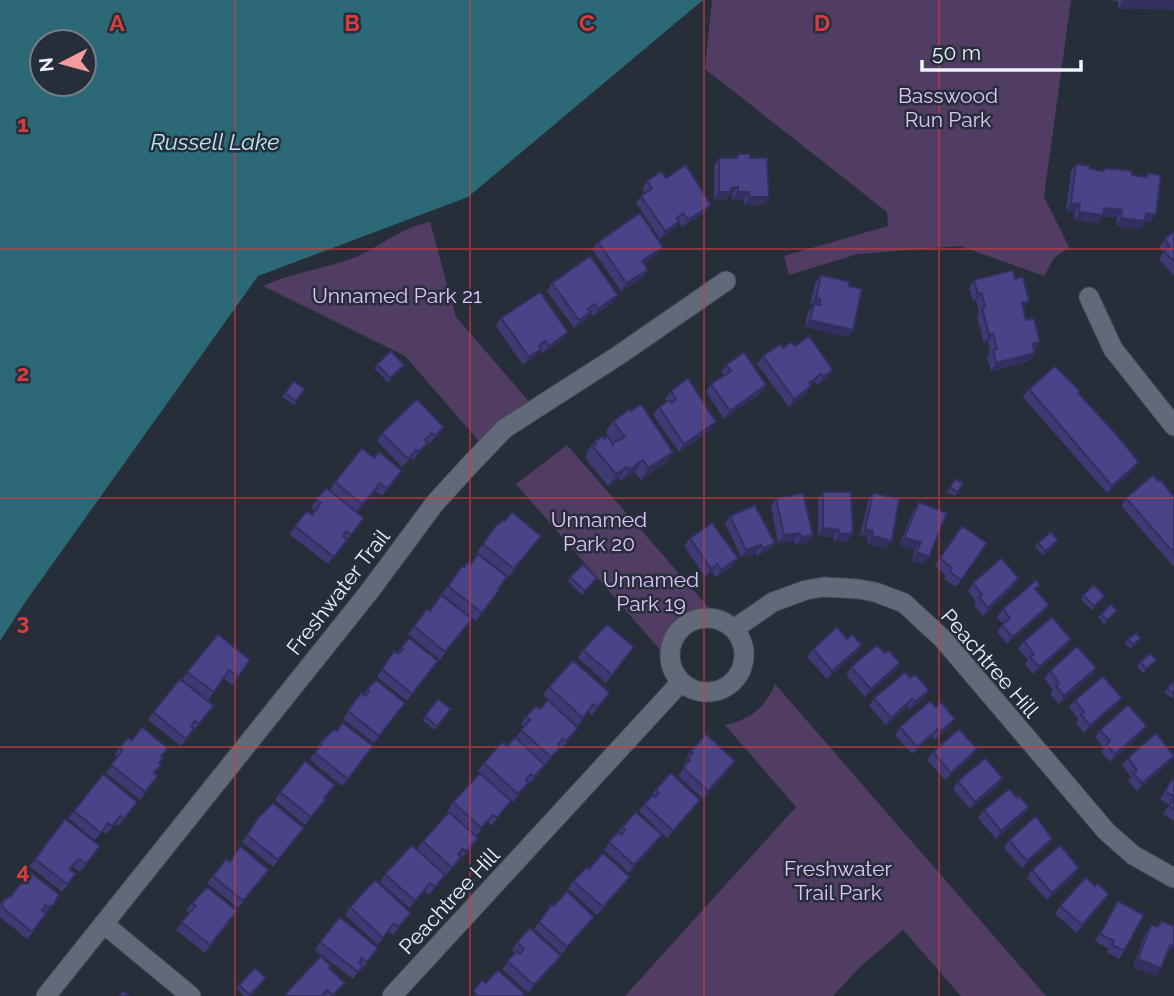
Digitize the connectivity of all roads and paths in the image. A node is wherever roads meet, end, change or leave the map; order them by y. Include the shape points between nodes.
1 (726, 281) dead end
2 (1089, 297) dead end
3 (1174, 426) edge
4 (734, 629) junction
5 (681, 682) junction
6 (1174, 878) edge
7 (105, 925) junction
8 (46, 996) edge
9 (191, 996) edge
10 (392, 996) edge

1 - 7 street, Freshwater Trail via 504,429 435,503
2 - 3 street via 1113,349
4 - 5 street via 744,652 734,680 717,691 704,692
4 - 5 street via 713,619 690,622 682,629 674,638 670,661
4 - 6 street, Peachtree Hill via 789,594 824,587 875,592 904,603 943,639 1106,831 1133,855
5 - 10 street, Peachtree Hill
7 - 8 street, Freshwater Trail
7 - 9 street

